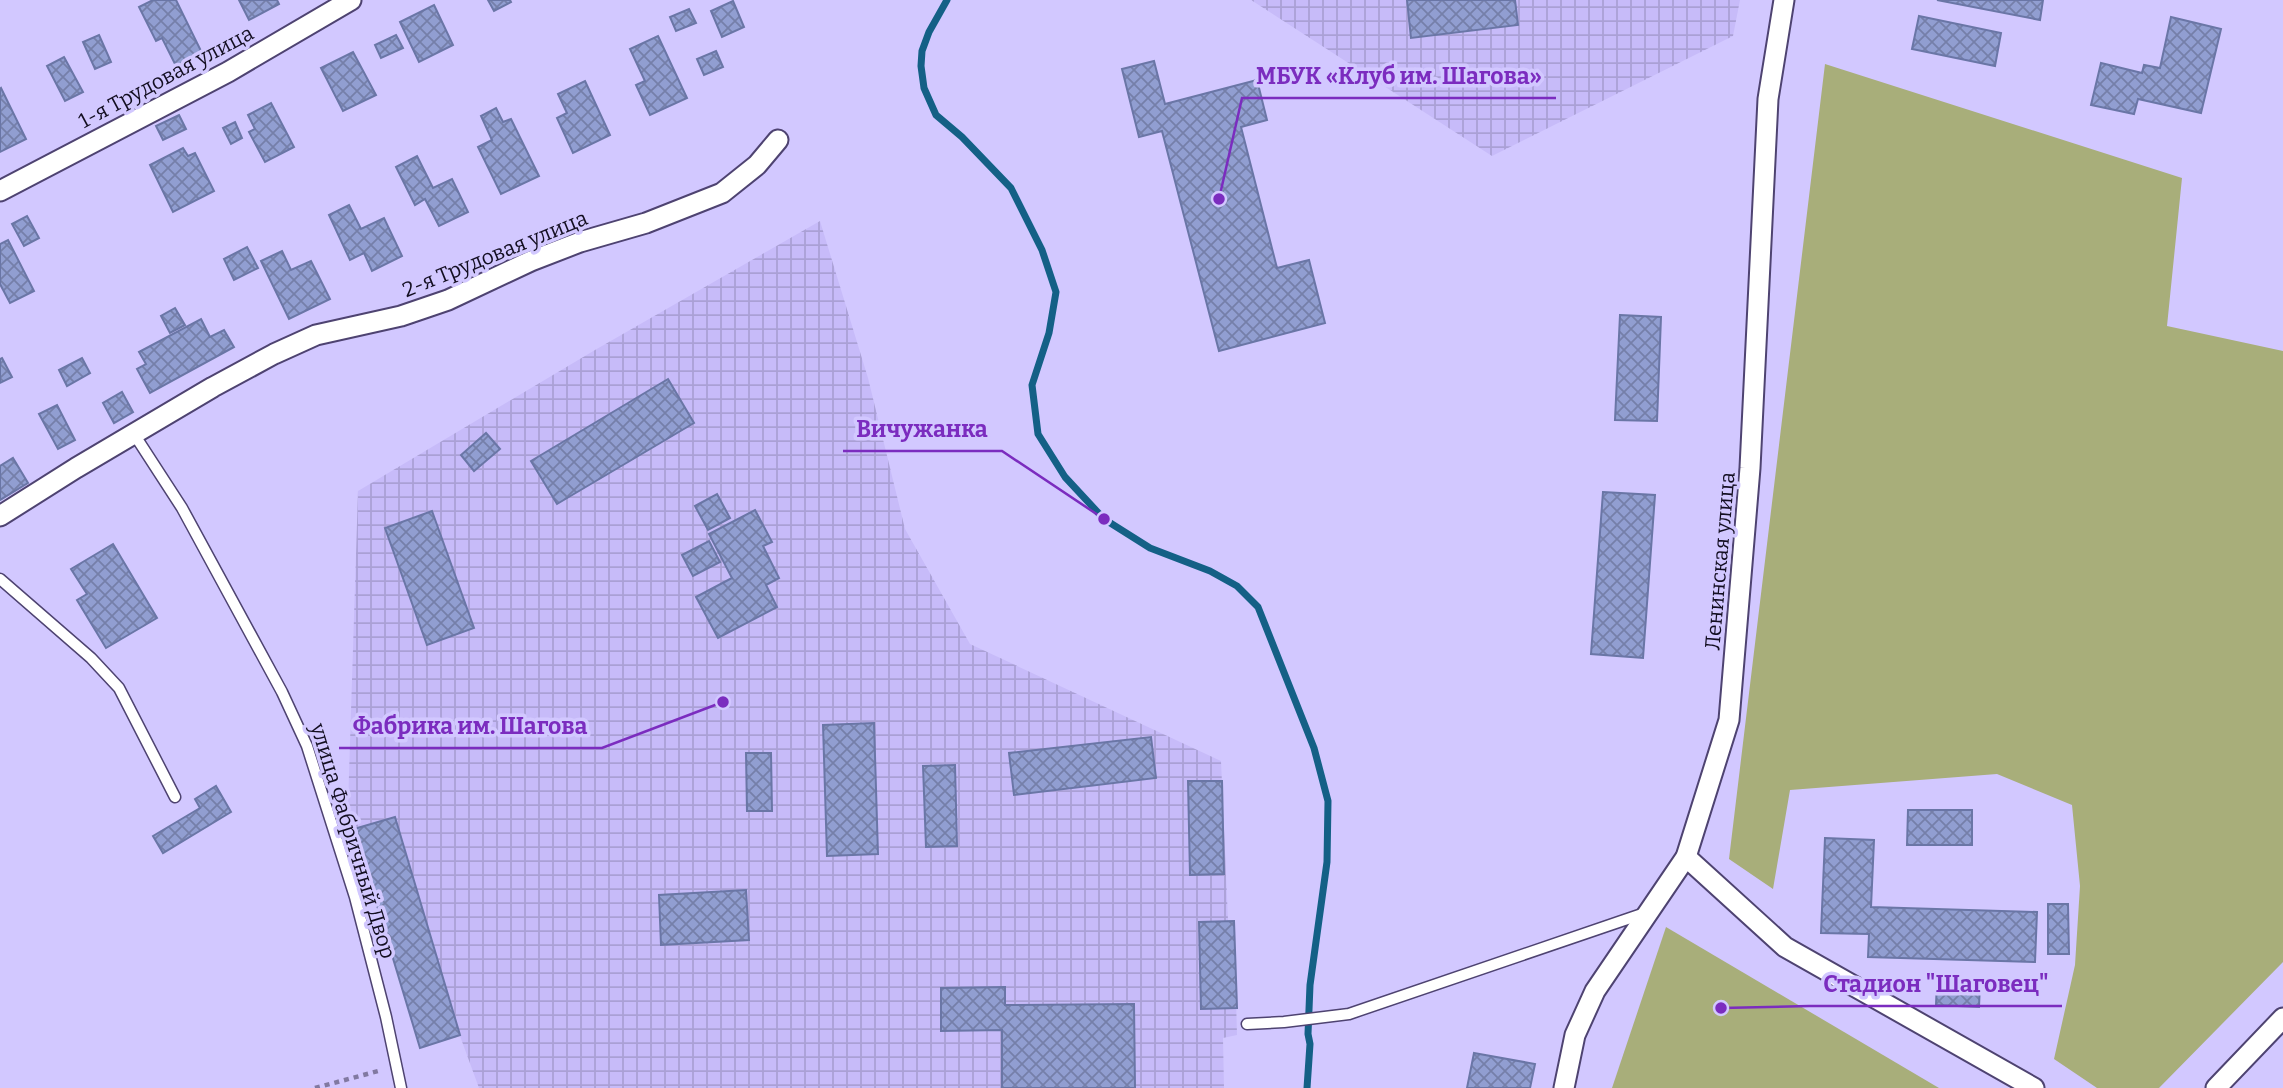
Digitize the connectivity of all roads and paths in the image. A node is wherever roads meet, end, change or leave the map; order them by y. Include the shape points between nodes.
1 (351, 0) edge
2 (1784, 0) edge
3 (778, 140) dead end
4 (0, 191) edge
5 (134, 434) junction
6 (0, 516) edge
7 (0, 579) edge
8 (175, 797) dead end
9 (1686, 857) junction
10 (1648, 912) junction
11 (2283, 1018) edge
12 (1247, 1024) dead end
13 (396, 1065) junction
14 (315, 1088) edge
15 (401, 1088) edge
16 (1564, 1088) edge
17 (2034, 1088) edge
18 (2216, 1088) edge

1 - 4 street, 1-я Трудовая улица via 228,72
2 - 9 street, Ленинская улица via 1768,99 1751,468 1729,720
3 - 5 street, 2-я Трудовая улица via 757,165 722,193 531,261 448,300 316,335 213,387
5 - 6 street, 2-я Трудовая улица
5 - 13 lane, улица Фабричный Двор via 182,508 307,746 355,897
7 - 8 lane via 119,688
9 - 10 street, Ленинская улица
9 - 17 street via 1786,947
10 - 12 lane via 1349,1014
10 - 16 street, Ленинская улица via 1574,1035
11 - 18 street
13 - 14 path
13 - 15 lane, улица Фабричный Двор

